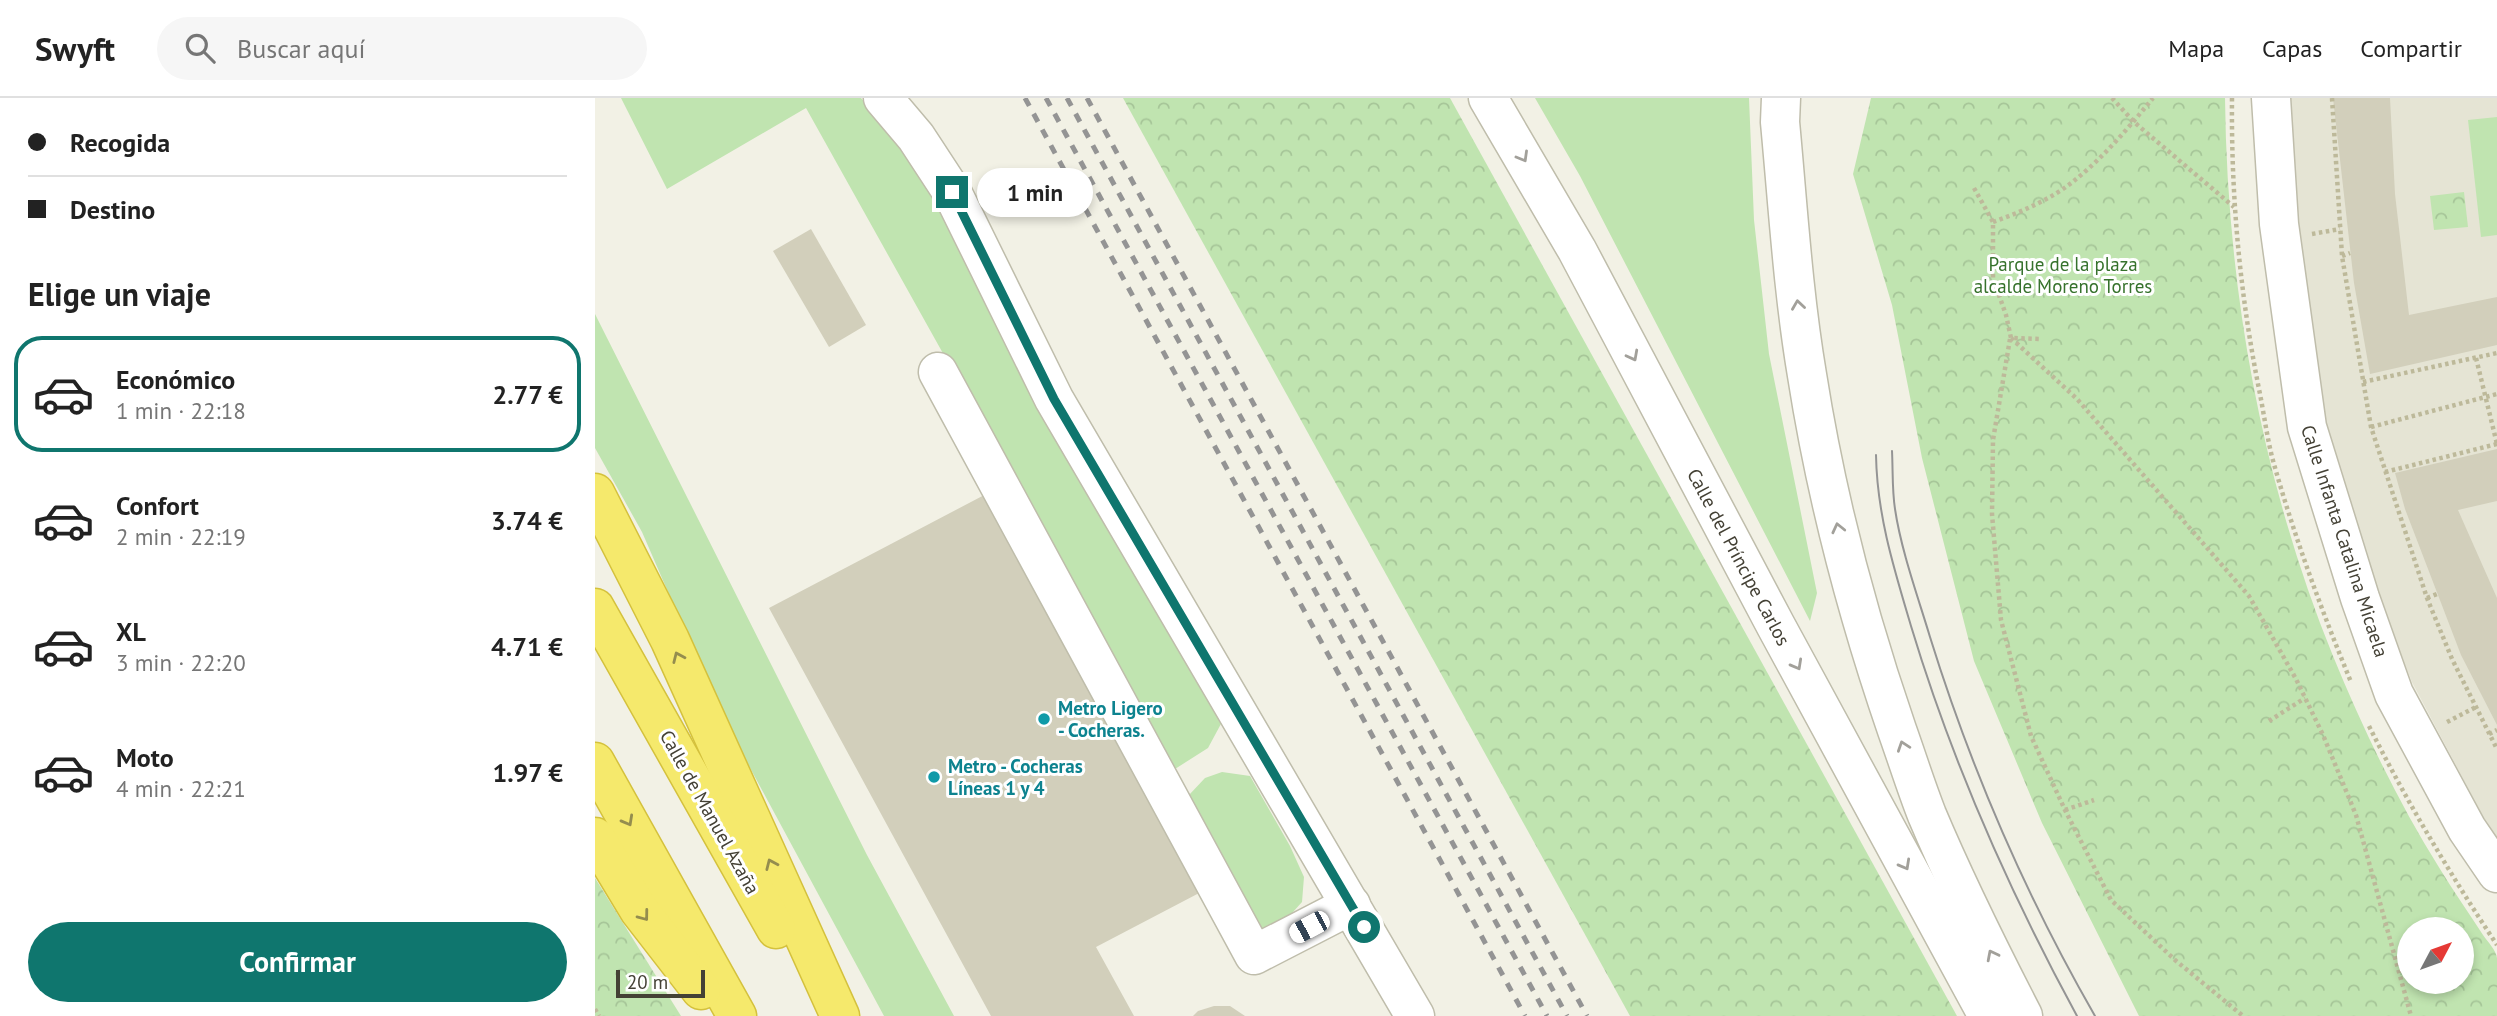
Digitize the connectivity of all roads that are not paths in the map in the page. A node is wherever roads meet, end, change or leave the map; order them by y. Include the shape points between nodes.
1 (883, 98) edge
2 (1488, 98) edge
3 (1781, 98) edge
4 (2270, 98) edge
5 (938, 372) dead end
6 (595, 493) edge
7 (595, 608) edge
8 (595, 762) edge
9 (595, 837) edge
10 (2497, 873) edge
11 (1351, 905) junction
12 (721, 1016) edge
13 (737, 1016) edge
14 (825, 1016) edge
15 (839, 1016) edge
16 (1415, 1016) edge
17 (1988, 1016) edge
18 (2023, 1016) edge

1 - 11 street via 916,137 952,192 1054,399
2 -> 17 street, Calle del Príncipe Carlos via 1577,250
18 -> 3 street via 1926,812 1871,654 1847,567 1807,375
4 - 10 street, Calle Infanta Catalina Micaela via 2279,224 2307,427 2394,694 2467,829
5 - 11 street via 1254,956
15 -> 6 highway via 670,640
7 - 14 highway, Calle de Manuel Azaña
8 -> 13 highway
9 -> 12 highway via 639,910
11 - 16 street

